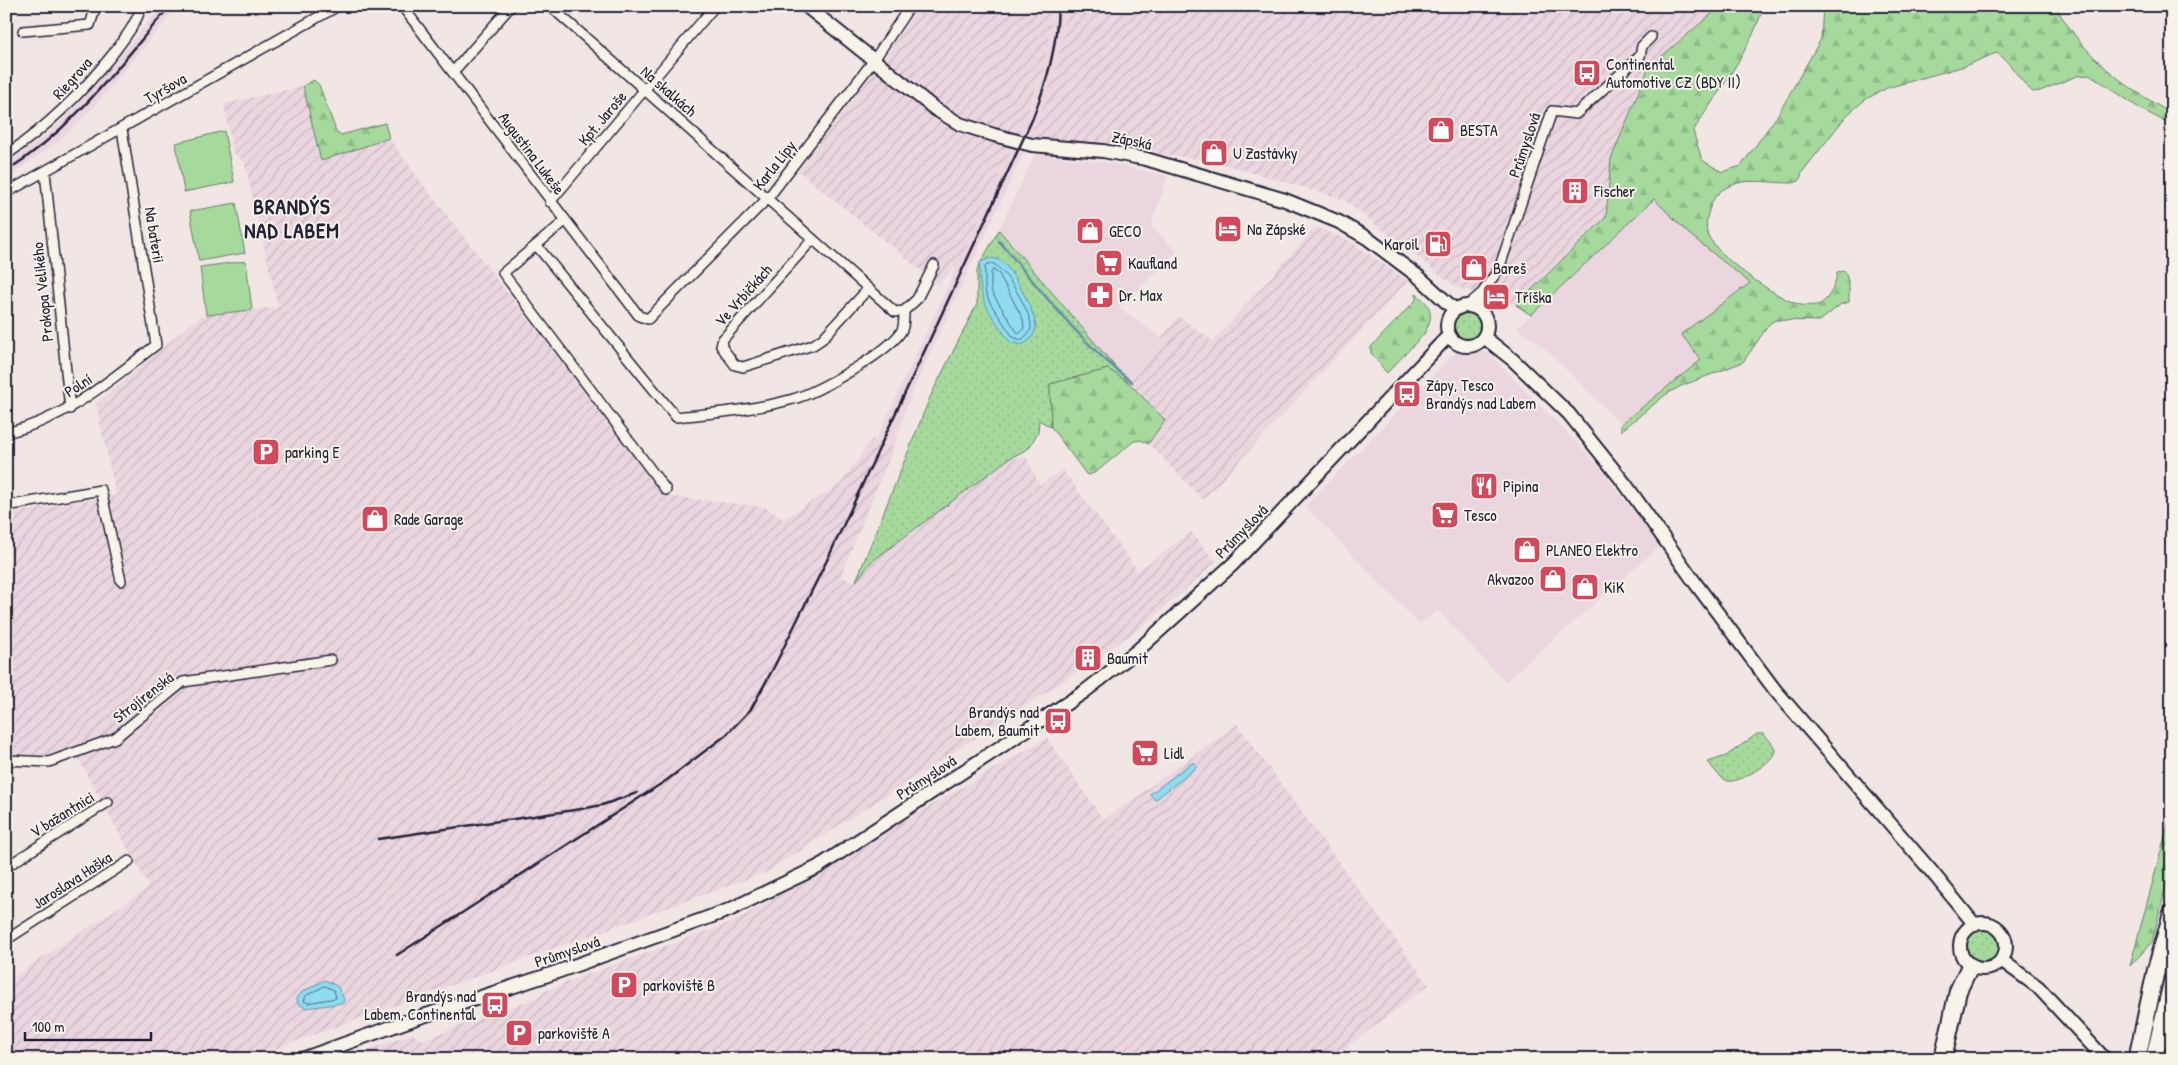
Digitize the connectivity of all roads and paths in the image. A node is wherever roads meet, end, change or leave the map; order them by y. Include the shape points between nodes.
1 (96, 6) edge
2 (142, 6) edge
3 (338, 6) edge
4 (402, 6) edge
5 (511, 6) edge
6 (550, 6) edge
7 (715, 6) edge
8 (806, 6) edge
9 (910, 6) edge
10 (23, 31) dead end
11 (1651, 37) dead end
12 (874, 60) junction
13 (453, 72) junction
14 (645, 90) junction
15 (122, 129) junction
16 (6, 155) edge
17 (45, 172) junction
18 (6, 193) edge
19 (768, 198) junction
20 (550, 202) junction
21 (565, 221) junction
22 (813, 240) junction
23 (537, 246) junction
24 (934, 265) dead end
25 (868, 289) junction
26 (1482, 293) junction
27 (1461, 308) junction
28 (900, 312) junction
29 (1482, 313) junction
30 (639, 316) joint
31 (1449, 335) junction
32 (1484, 337) junction
33 (156, 345) joint
34 (70, 409) junction
35 (6, 433) edge
36 (666, 490) dead end
37 (6, 506) edge
38 (121, 581) dead end
39 (331, 660) dead end
40 (6, 760) edge
41 (108, 802) dead end
42 (129, 861) dead end
43 (6, 867) edge
44 (2172, 913) edge
45 (1975, 925) junction
46 (6, 940) edge
47 (2002, 960) junction
48 (1970, 966) junction
49 (2172, 982) edge
50 (302, 1059) edge
51 (1943, 1059) edge
52 (2105, 1059) edge
53 (2137, 1059) edge
54 (2154, 1059) edge

1 - 10 street via 90,25
2 - 16 street, Riegrova via 132,28 83,91 51,122
3 - 15 street, Tyršova
4 - 13 street, Augustina Lukeše
5 - 13 street
6 - 14 street, Na skalkách
7 - 14 street, Kpt. Jaroše
8 - 12 main road, Zápská
9 - 12 street, Karla Lípy
11 - 26 street, Průmyslová via 1642,46 1640,56 1576,114 1552,111 1500,269
12 - 19 street, Karla Lípy
12 - 27 main road, Zápská via 935,109 974,129 1032,145 1103,151 1146,159 1317,212 1388,253
13 - 20 street, Augustina Lukeše
14 - 19 street, Na skalkách
14 - 20 street, Kpt. Jaroše
15 - 17 street, Tyršova
15 - 33 street, Na baterii
17 - 18 street, Tyršova
17 - 34 street, Prokopa Velikého
19 - 22 street
19 - 30 street, Karla Lípy via 648,319
20 - 21 street, Augustina Lukeše
21 - 23 street
21 - 30 street, Augustina Lukeše
22 - 25 street
22 - 25 street, Ve Vrbičkách via 723,339 721,346 735,365 743,367 813,345
23 - 28 street via 676,417 735,412 795,399 880,353 902,330
23 - 36 street via 503,273
24 - 28 street via 917,299
25 - 28 street
26 - 27 street, Průmyslová
26 - 29 street
27 - 29 main road via 1476,308
27 - 31 main road via 1448,321
29 - 32 main road via 1487,323
31 - 32 main road via 1456,343 1466,346
31 - 50 main road, Průmyslová via 1233,564 1138,650 1084,692 818,867 729,910
32 - 45 main road via 1569,414 1626,485 1775,690
33 - 34 street, Polní
34 - 35 street, Polní via 41,423
37 - 38 street via 101,490
39 - 40 street, Strojírenská via 183,682 115,738 49,762
41 - 43 street, V bažantnici
42 - 46 street, Jaroslava Haška
44 - 53 highway
45 - 47 main road via 1989,924 2001,932 2006,946
45 - 48 main road via 1963,934 1960,941 1961,955
47 - 48 main road via 1987,969
47 - 52 main road via 2038,987
48 - 51 highway via 1958,991
49 - 54 highway

